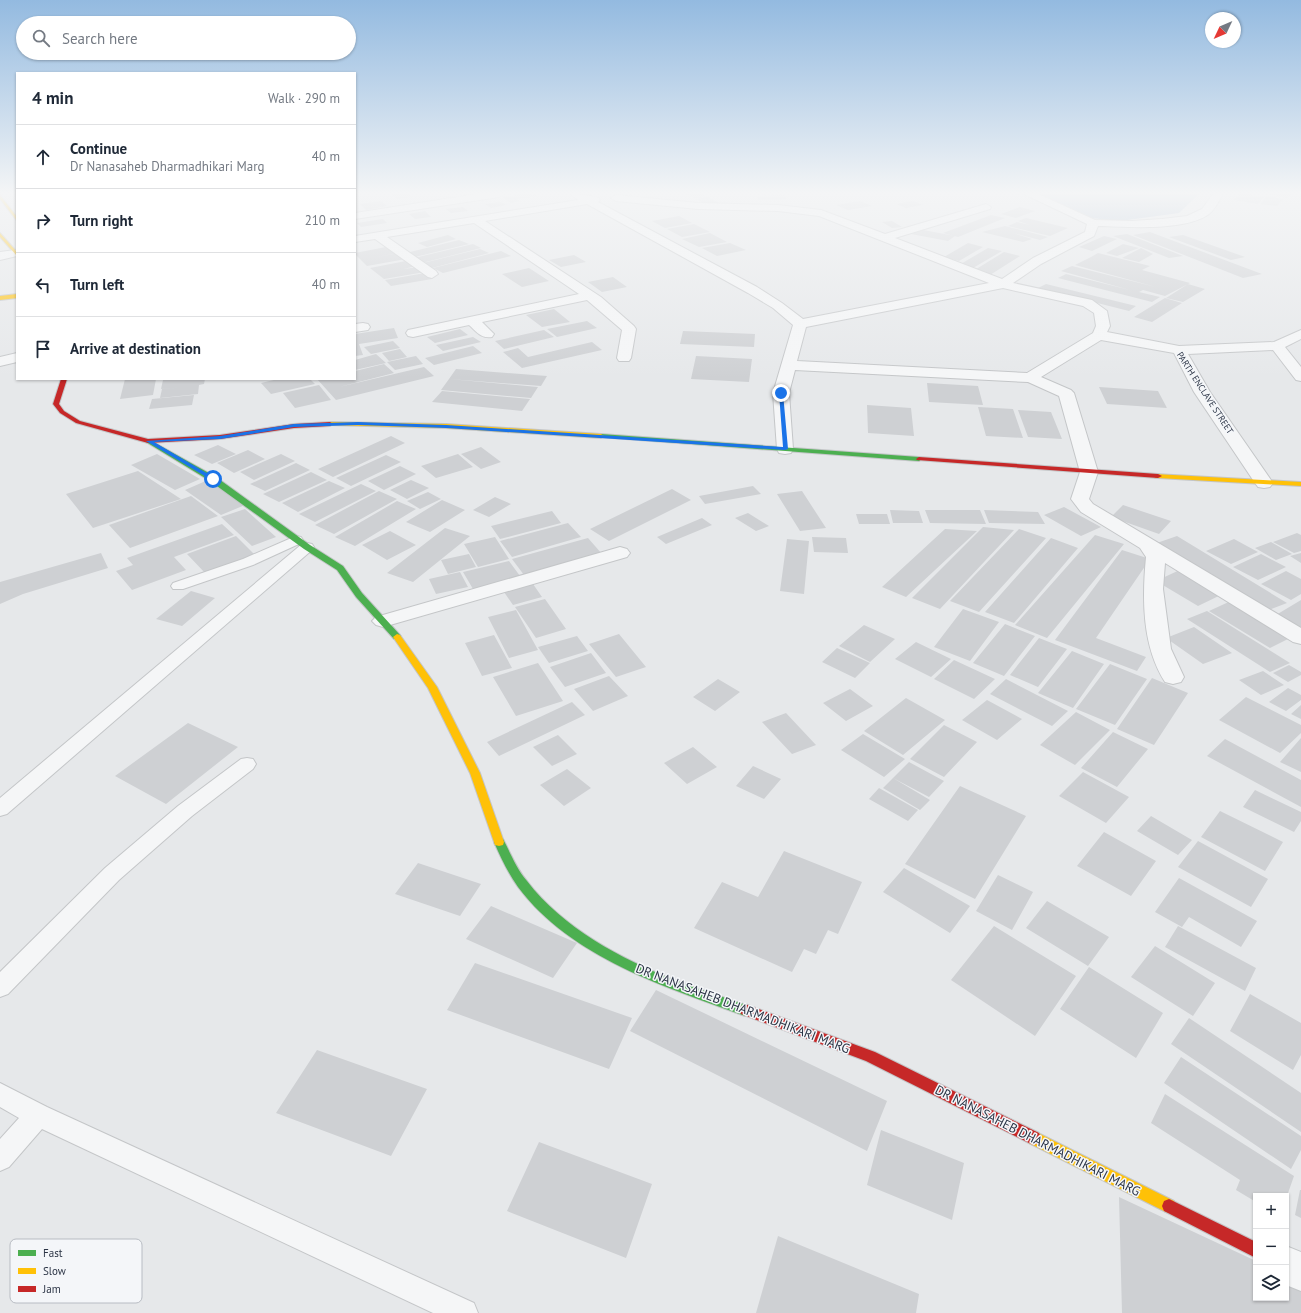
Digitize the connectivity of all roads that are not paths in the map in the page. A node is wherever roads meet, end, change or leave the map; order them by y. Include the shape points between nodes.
1 (406, 255) edge
2 (528, 255) edge
3 (687, 255) edge
4 (931, 255) edge
5 (1048, 255) edge
6 (432, 274) dead end
7 (1003, 284) junction
8 (16, 290) edge
9 (0, 293) edge
10 (16, 296) edge
11 (588, 296) junction
12 (0, 298) edge
13 (472, 320) junction
14 (800, 324) junction
15 (413, 333) dead end
16 (487, 334) dead end
17 (1301, 334) edge
18 (1099, 335) junction
19 (1277, 346) junction
20 (1179, 350) junction
21 (16, 357) edge
22 (624, 358) dead end
23 (0, 362) edge
24 (788, 365) junction
25 (1301, 377) edge
26 (1030, 378) junction
27 (64, 380) edge
28 (148, 441) junction
29 (785, 449) junction
30 (1089, 472) junction
31 (1264, 483) junction
32 (1301, 484) edge
33 (302, 544) junction
34 (1147, 544) junction
35 (620, 553) dead end
36 (178, 586) dead end
37 (383, 621) junction
38 (1301, 637) edge
39 (1173, 677) dead end
40 (247, 764) dead end
41 (0, 809) edge
42 (0, 987) edge
43 (0, 1094) edge
44 (38, 1115) junction
45 (0, 1158) edge
46 (1253, 1248) edge
47 (1289, 1266) edge
48 (1301, 1272) edge
49 (464, 1313) edge

1 - 6 street
2 - 11 street
3 - 14 street via 785,310
4 - 7 street
5 - 7 street
7 - 14 street
7 - 18 street via 1087,303 1100,311 1103,326
8 - 9 street
10 - 12 street
11 - 13 street
11 - 22 street via 629,329
13 - 15 street
13 - 16 street
14 - 24 street
17 - 19 street
18 - 20 street, PARTH ENCLAVE STREET
18 - 26 street
19 - 20 street
19 - 25 street
20 - 31 street, PARTH ENCLAVE STREET via 1202,392
21 - 23 street
24 - 26 street
24 - 29 street via 781,393
26 - 30 street via 1066,393
27 - 28 street via 56,404 62,412 78,422
28 - 29 street via 220,437 294,426 358,424 454,427
28 - 33 street, DR NANASAHEB DHARMADHIKARI MARG via 213,479
29 - 30 street
30 - 31 street
30 - 34 street via 1080,499 1087,508
31 - 32 street
33 - 36 lane
33 - 37 street, DR NANASAHEB DHARMADHIKARI MARG via 340,568 359,595
33 - 41 lane
34 - 38 street
34 - 39 street via 1156,557 1153,589 1160,649
35 - 37 street
37 - 46 street, DR NANASAHEB DHARMADHIKARI MARG via 432,687 475,773 505,860 535,899 577,936 645,973 870,1056
40 - 42 lane via 185,811 112,874
43 - 44 lane
44 - 45 lane
44 - 49 lane
47 - 48 street

